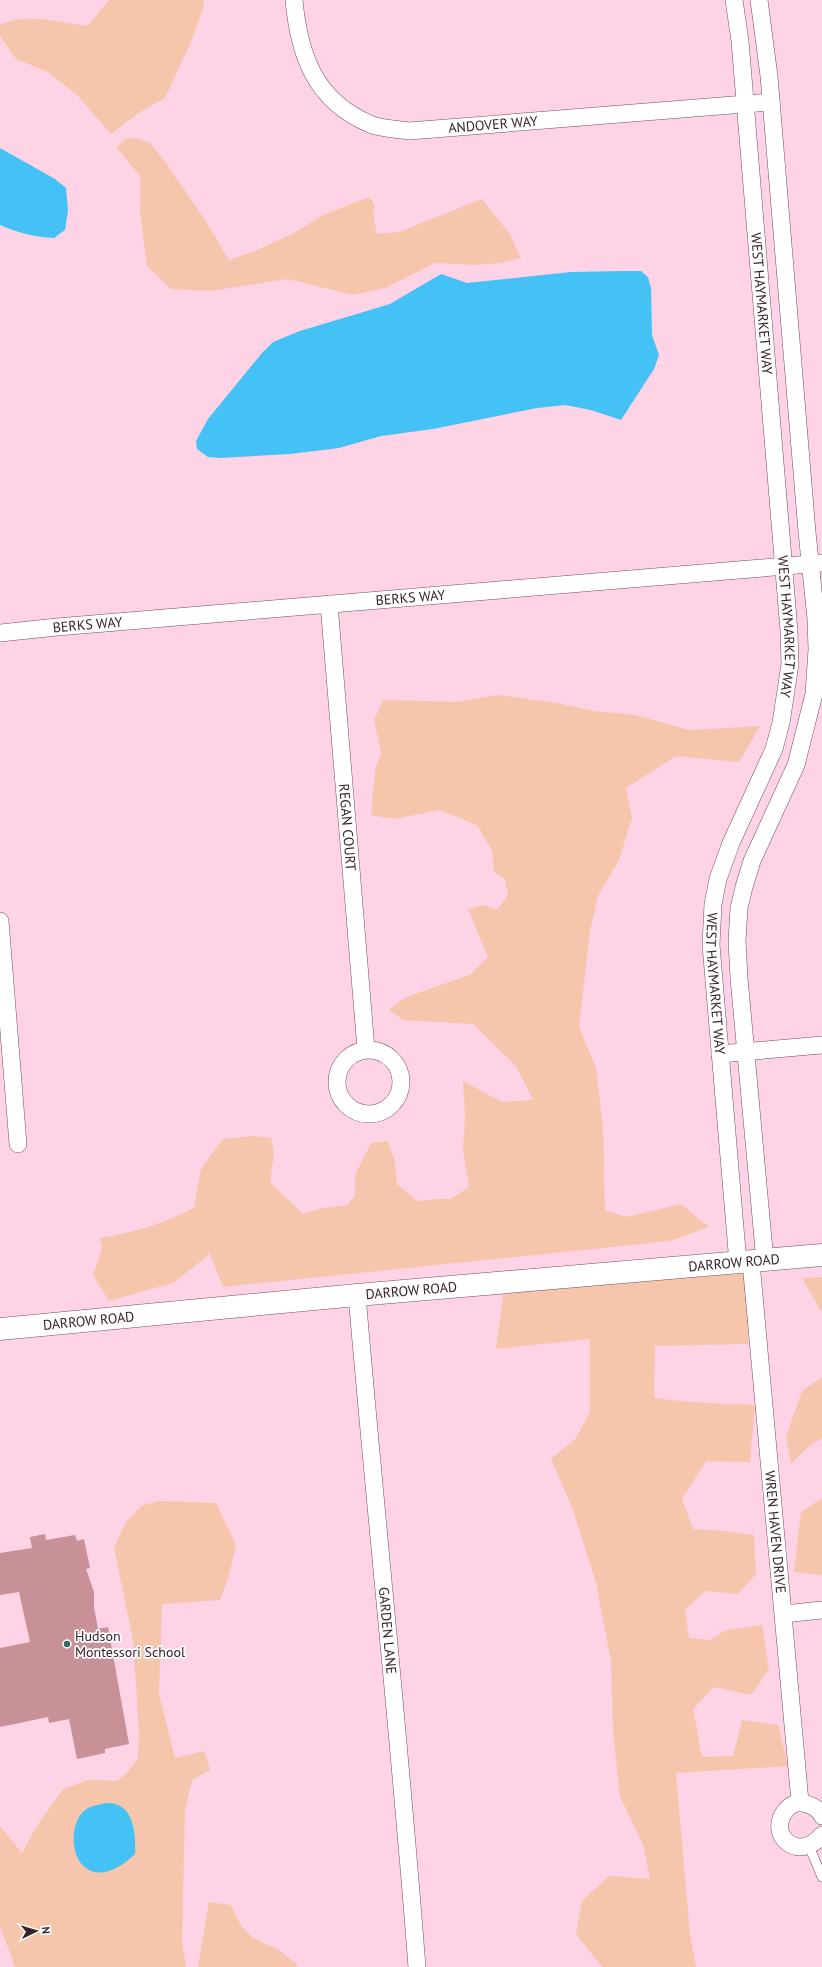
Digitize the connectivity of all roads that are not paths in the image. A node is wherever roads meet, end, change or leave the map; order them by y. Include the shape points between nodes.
1 (294, 0) edge
2 (734, 0) edge
3 (760, 0) edge
4 (771, 102) junction
5 (745, 104) junction
6 (816, 564) edge
7 (783, 566) junction
8 (329, 604) junction
9 (0, 633) edge
10 (0, 921) edge
11 (822, 1045) edge
12 (366, 1049) dead end
13 (744, 1052) junction
14 (720, 1054) junction
15 (18, 1144) dead end
16 (822, 1255) edge
17 (751, 1262) junction
18 (357, 1295) junction
19 (0, 1329) edge
20 (822, 1610) edge
21 (784, 1614) junction
22 (800, 1802) junction
23 (822, 1816) edge
24 (822, 1835) edge
25 (809, 1846) junction
26 (822, 1877) edge
27 (417, 1967) edge

1 - 5 street, ANDOVER WAY via 301,46 317,82 328,96 348,113 371,125 409,131
2 - 5 street, WEST HAYMARKET WAY
3 - 4 street, WEST HAYMARKET WAY
4 - 5 street, ANDOVER WAY
4 - 6 street, WEST HAYMARKET WAY
5 - 7 street, WEST HAYMARKET WAY
6 - 7 street, BERKS WAY
6 - 13 street, WEST HAYMARKET WAY via 817,649 810,714 796,765 752,861 739,908 737,941
7 - 8 street, BERKS WAY
7 - 14 street, WEST HAYMARKET WAY via 790,664 781,723 762,778 731,843 718,879 713,904 711,945
8 - 9 street, BERKS WAY
8 - 12 street, REGAN COURT
10 - 15 street
11 - 13 street
13 - 14 street
13 - 17 street, WEST HAYMARKET WAY
14 - 17 street, WEST HAYMARKET WAY
16 - 17 main road, DARROW ROAD
17 - 18 main road, DARROW ROAD
17 - 21 street, WREN HAVEN DRIVE
18 - 19 main road, DARROW ROAD
18 - 27 street, GARDEN LANE
20 - 21 street
21 - 22 street, WREN HAVEN DRIVE
22 - 23 street via 812,1805
22 - 25 street via 789,1806 781,1816 779,1827 783,1838 792,1846
24 - 25 street via 815,1844
25 - 26 lane

